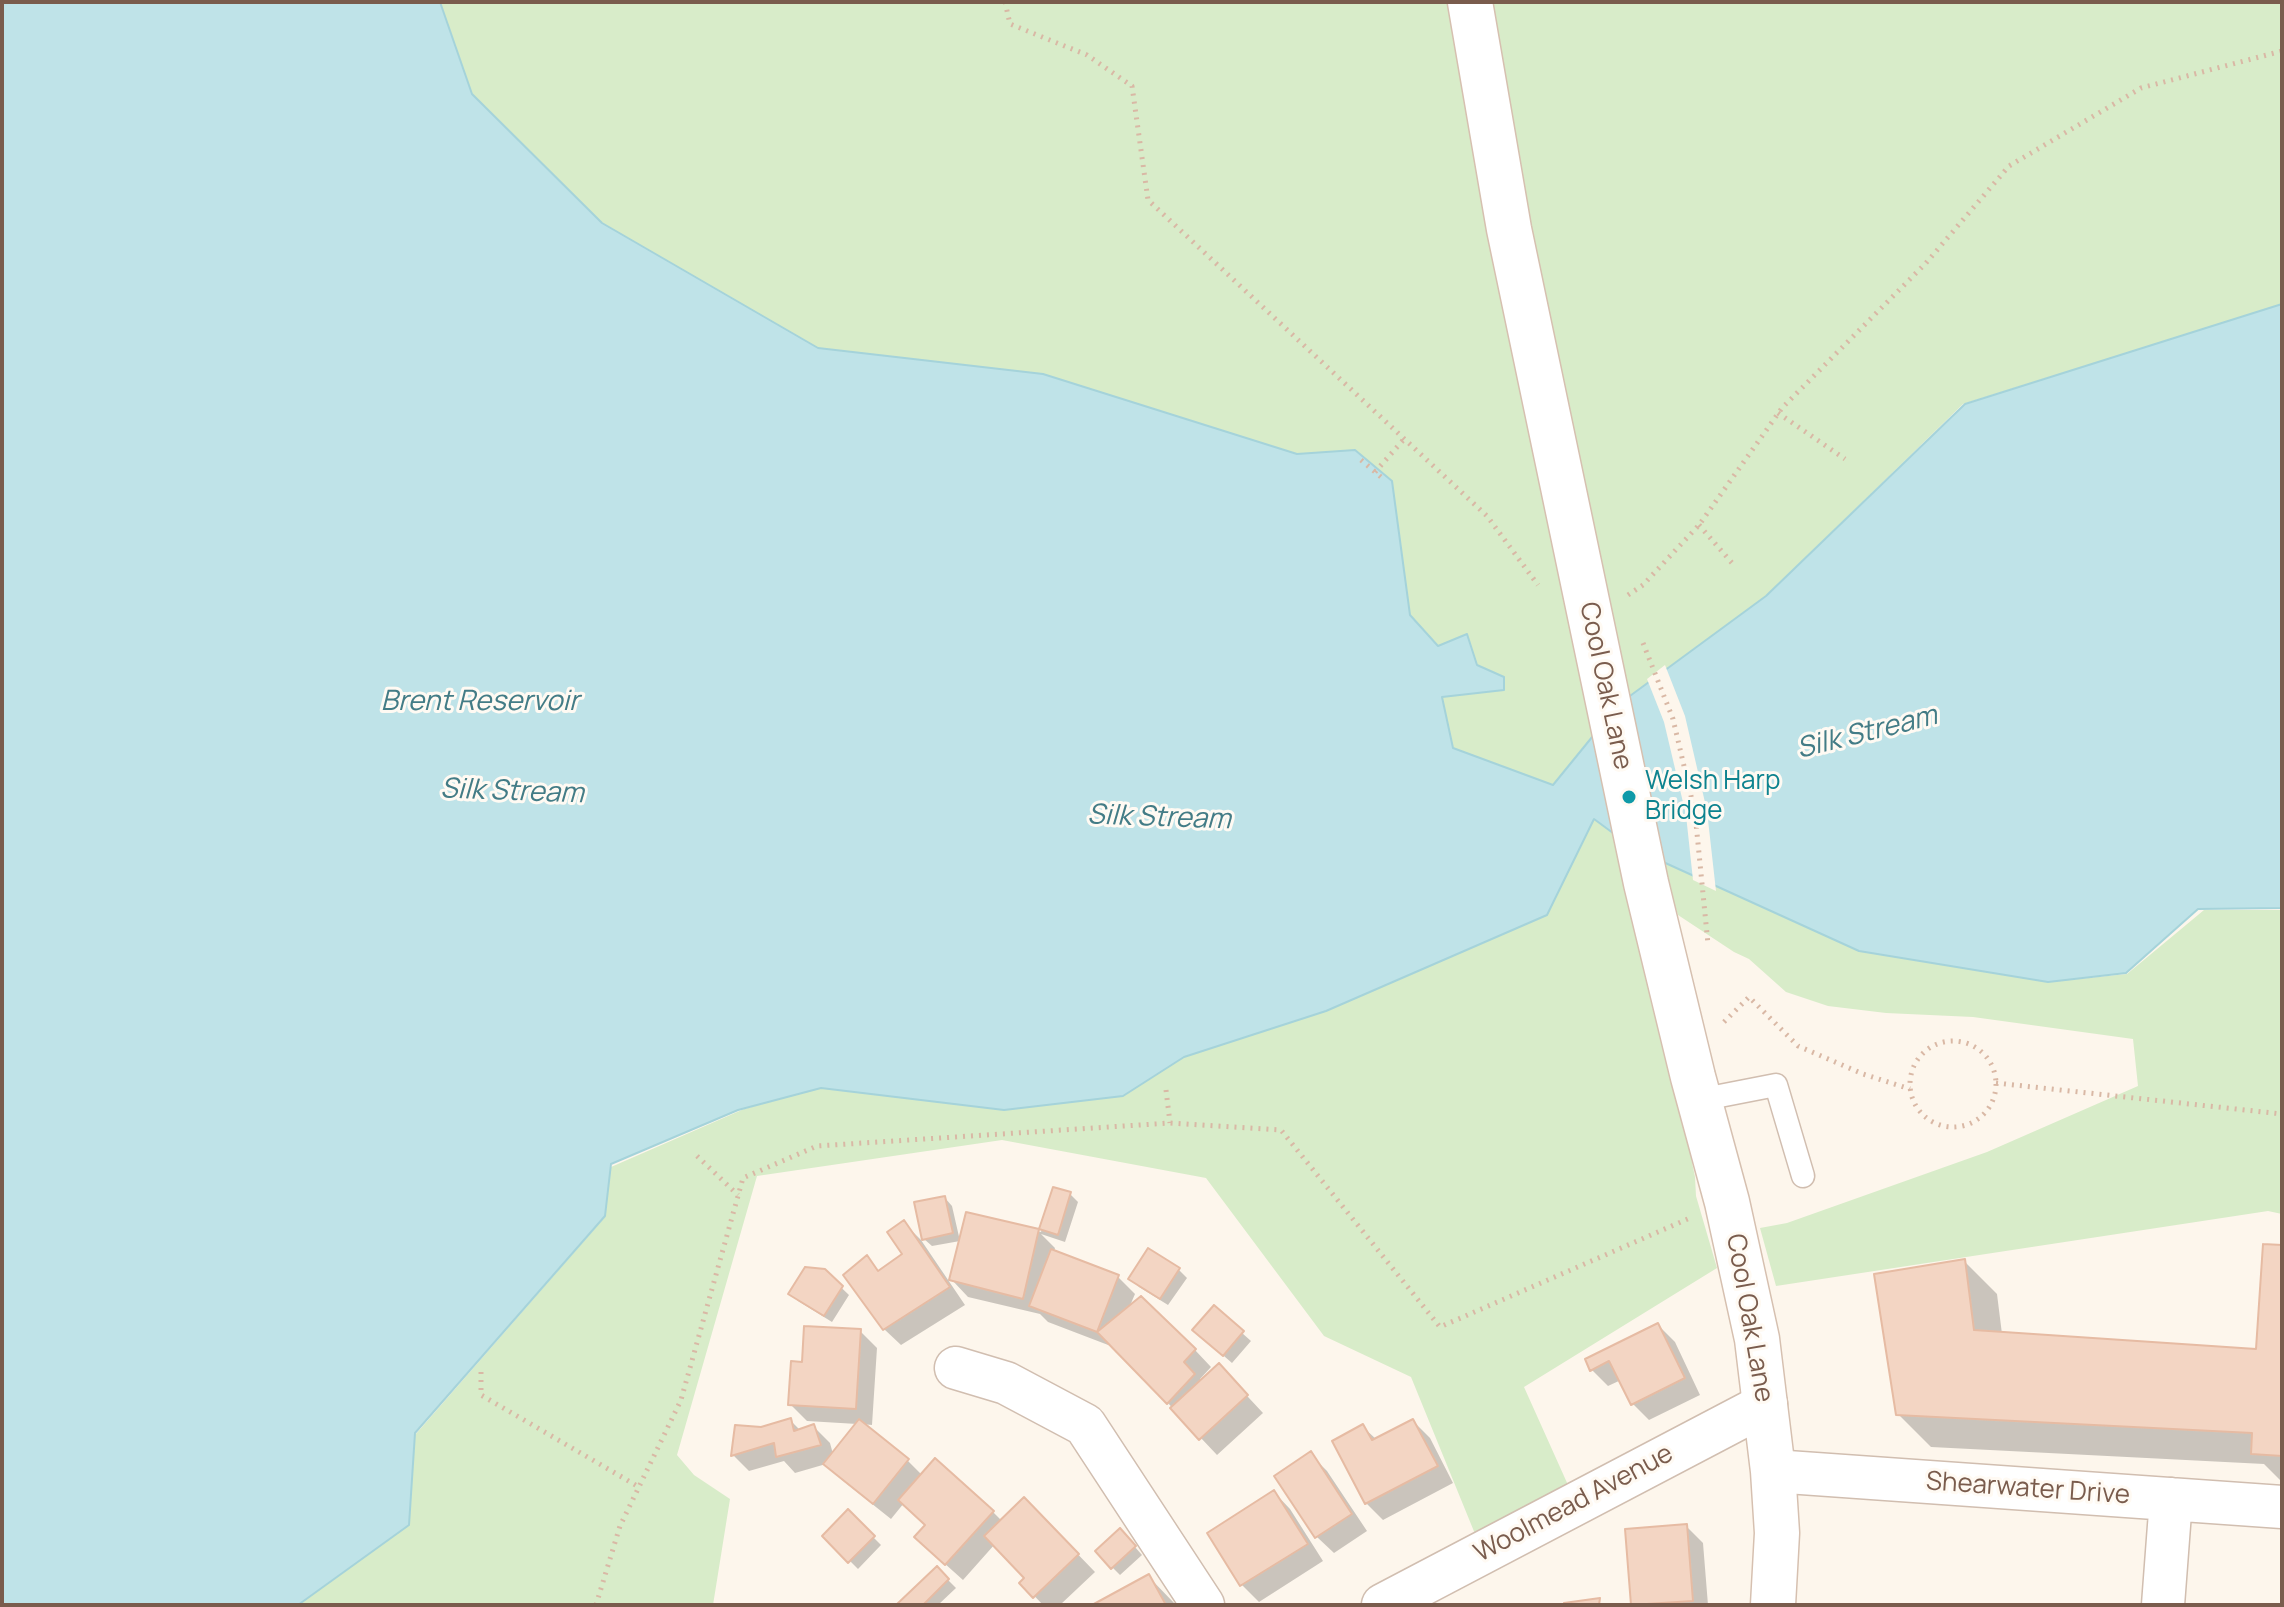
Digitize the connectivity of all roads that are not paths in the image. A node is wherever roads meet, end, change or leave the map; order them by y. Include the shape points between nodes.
1 (1470, 2) edge
2 (1699, 1100) junction
3 (1803, 1176) dead end
4 (956, 1368) dead end
5 (1766, 1404) junction
6 (1773, 1471) junction
7 (2171, 1499) junction
8 (2282, 1507) edge
9 (1203, 1605) edge
10 (1383, 1605) edge
11 (1773, 1605) edge
12 (2163, 1605) edge

1 - 2 street, Cool Oak Lane via 1509,229 1646,883
2 - 3 lane via 1776,1085
2 - 5 street, Cool Oak Lane via 1727,1202
4 - 9 street via 1006,1383 1085,1425
5 - 6 street, Cool Oak Lane
5 - 10 street, Woolmead Avenue
6 - 7 street, Shearwater Drive
6 - 11 street, Cool Oak Lane
7 - 8 street, Shearwater Drive
7 - 12 street

